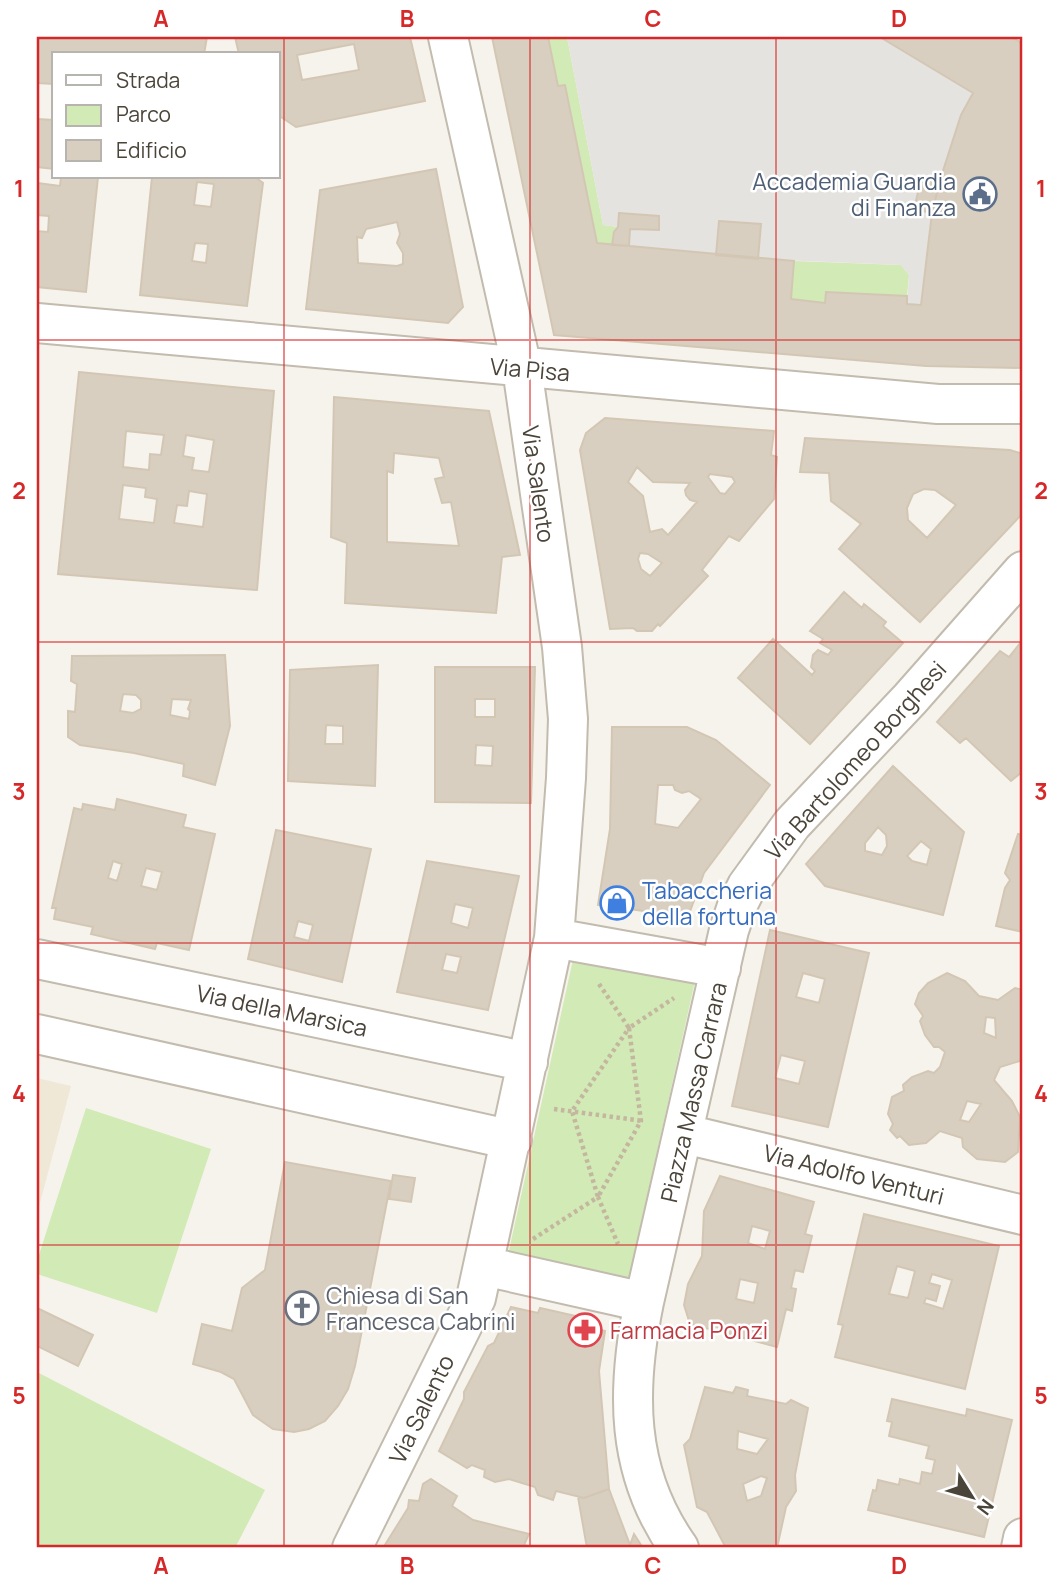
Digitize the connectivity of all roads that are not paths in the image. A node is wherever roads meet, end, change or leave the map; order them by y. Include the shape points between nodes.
1 (448, 37) edge
2 (37, 323) edge
3 (522, 368) junction
4 (1023, 404) edge
5 (1023, 571) edge
6 (554, 938) junction
7 (37, 959) edge
8 (721, 968) junction
9 (37, 1034) edge
10 (528, 1062) junction
11 (669, 1129) junction
12 (512, 1140) junction
13 (1023, 1214) edge
14 (484, 1266) junction
15 (644, 1302) junction
16 (1023, 1538) edge
17 (352, 1548) edge
18 (679, 1548) edge
19 (1021, 1548) edge

1 - 3 street, Via Salento
2 - 3 street, Via Pisa
3 - 4 street, Via Pisa via 938,404
3 - 6 street, Via Salento via 566,699 566,778
5 - 8 street, Via Bartolomeo Borghesi via 772,850 737,906
6 - 8 street, Piazza Massa Carrara
6 - 10 street
7 - 10 street, Via della Marsica
8 - 11 street, Piazza Massa Carrara
9 - 12 street
10 - 12 street
11 - 13 street, Via Adolfo Venturi
11 - 15 street, Piazza Massa Carrara
12 - 14 street
14 - 15 street
14 - 17 street, Via Salento via 476,1298
15 - 18 street, Piazza Massa Carrara via 633,1379 635,1443 652,1499
16 - 19 street

